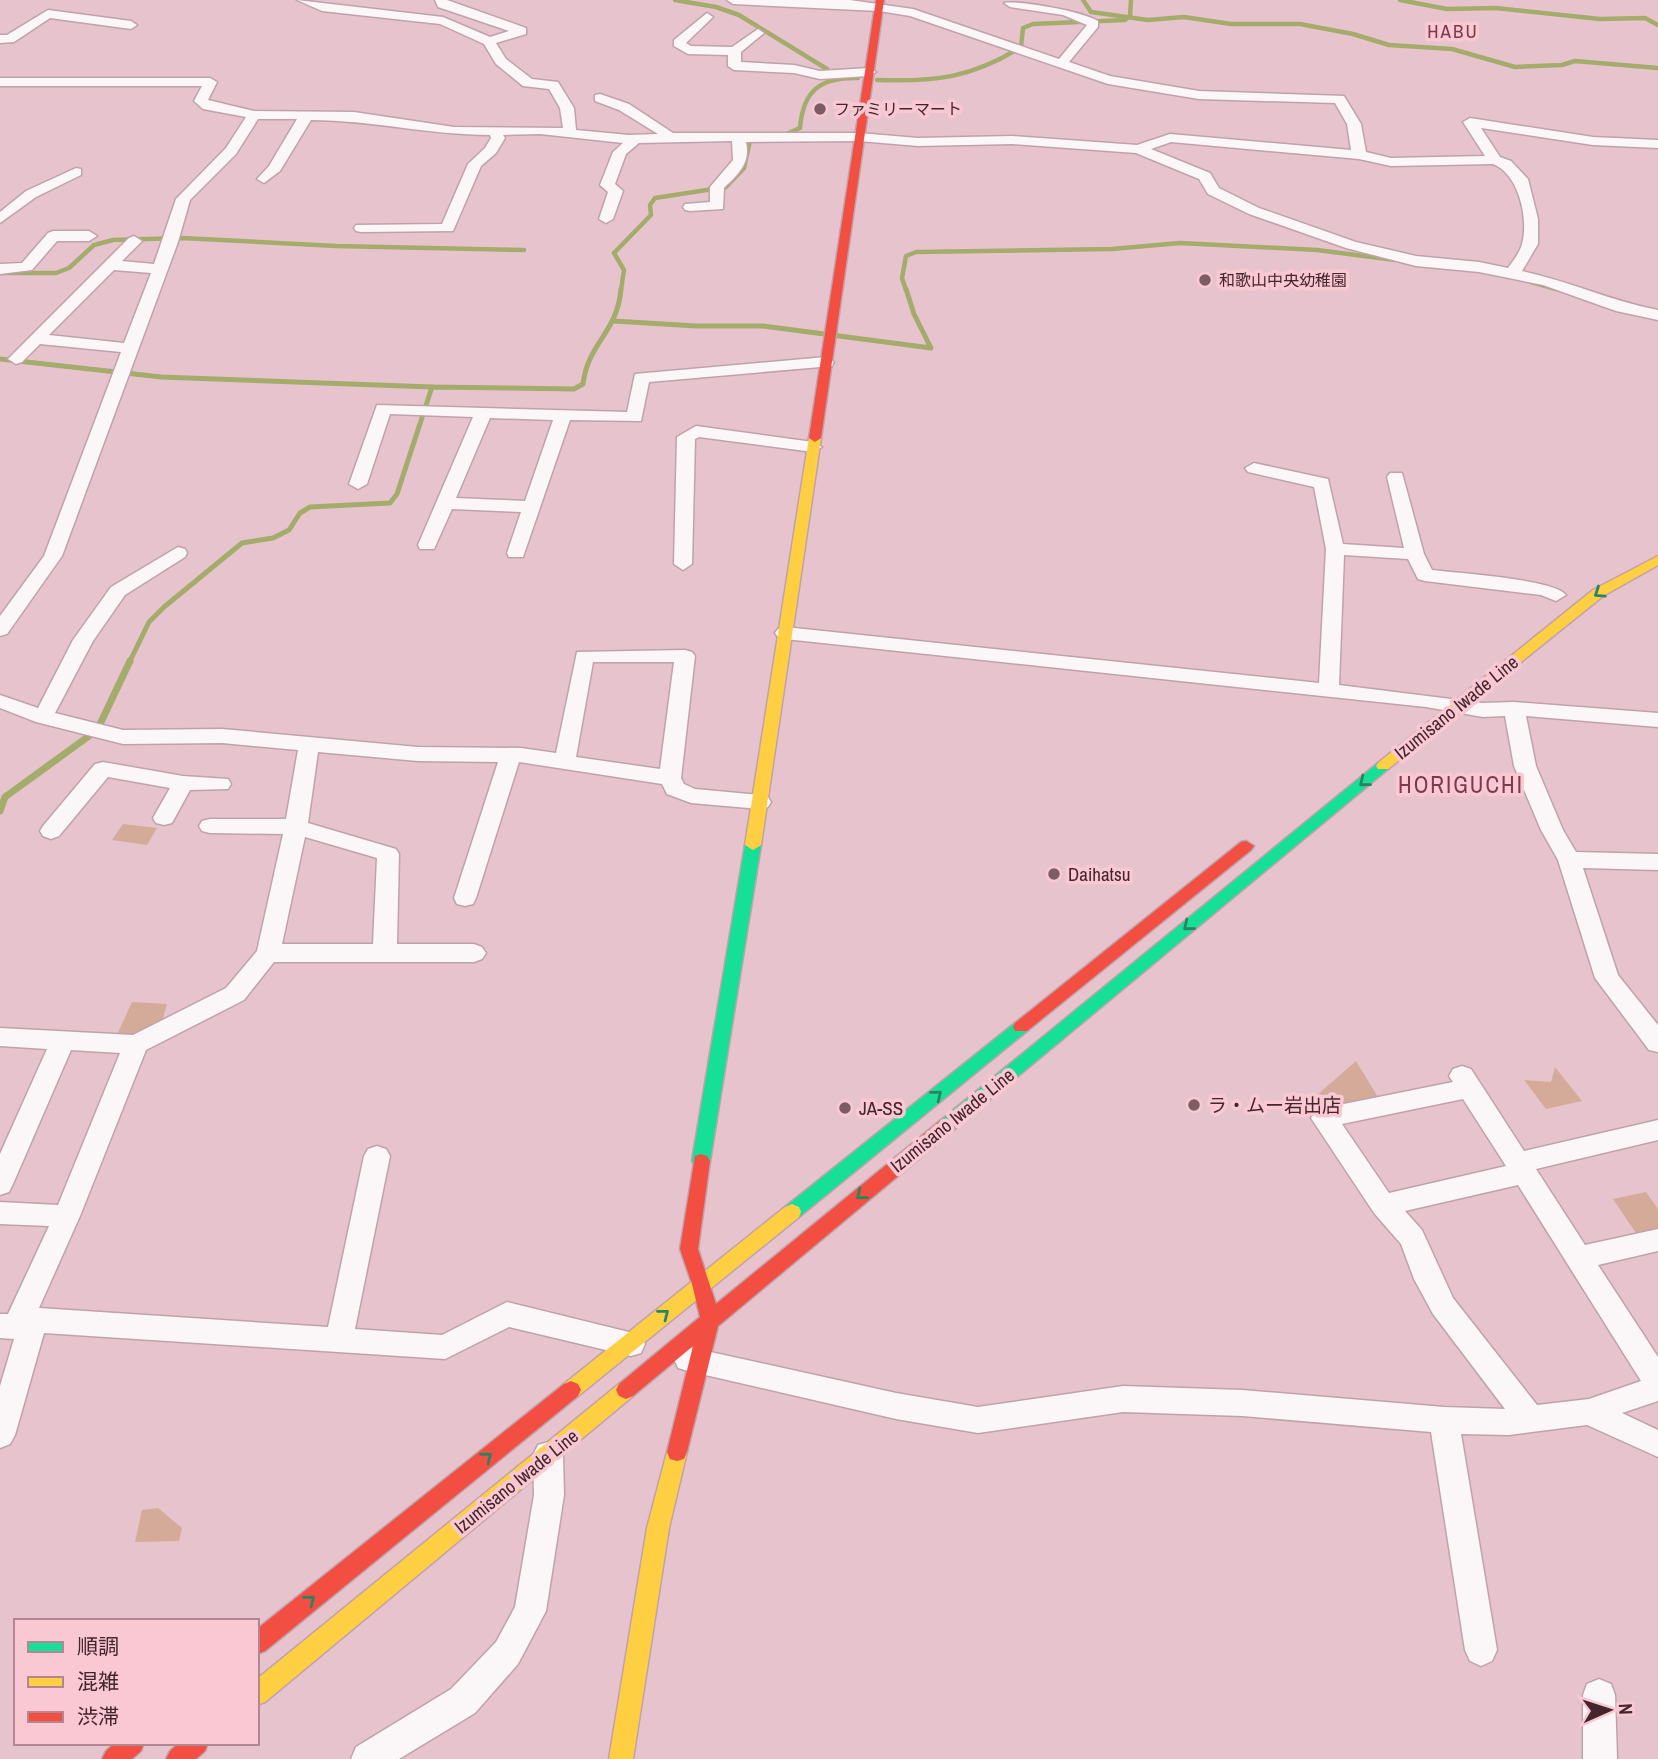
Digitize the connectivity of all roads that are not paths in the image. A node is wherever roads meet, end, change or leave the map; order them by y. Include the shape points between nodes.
1 (303, 0) edge
2 (441, 0) edge
3 (733, 0) edge
4 (782, 2) edge
5 (846, 3) edge
6 (1010, 3) dead end
7 (880, 4) edge
8 (707, 17) dead end
9 (131, 25) dead end
10 (758, 33) dead end
11 (0, 39) edge
12 (489, 41) junction
13 (735, 51) junction
14 (1061, 64) junction
15 (869, 72) junction
16 (0, 82) edge
17 (600, 98) dead end
18 (254, 115) junction
19 (306, 116) junction
20 (495, 131) junction
21 (570, 133) junction
22 (859, 137) junction
23 (666, 138) junction
24 (747, 138) junction
25 (635, 139) junction
26 (1658, 144) edge
27 (1138, 149) junction
28 (1359, 155) junction
29 (1495, 160) junction
30 (76, 172) dead end
31 (264, 179) dead end
32 (690, 207) dead end
33 (2, 215) edge
34 (606, 219) dead end
35 (361, 228) dead end
36 (89, 236) dead end
37 (134, 241) dead end
38 (110, 265) junction
39 (0, 269) edge
40 (159, 269) junction
41 (1513, 274) junction
42 (1658, 315) edge
43 (36, 338) junction
44 (128, 348) junction
45 (16, 359) dead end
46 (826, 362) junction
47 (484, 412) junction
48 (563, 415) junction
49 (813, 447) junction
50 (1254, 468) dead end
51 (1396, 477) dead end
52 (358, 484) dead end
53 (445, 503) junction
54 (531, 507) junction
55 (427, 545) dead end
56 (1335, 549) junction
57 (516, 552) dead end
58 (178, 553) dead end
59 (1415, 554) junction
60 (1658, 560) edge
61 (684, 564) dead end
62 (1557, 596) dead end
63 (0, 630) edge
64 (785, 633) junction
65 (1447, 684) dead end
66 (1329, 691) junction
67 (0, 701) edge
68 (1426, 701) junction
69 (1459, 704) junction
70 (1514, 709) junction
71 (43, 717) junction
72 (1404, 719) dead end
73 (1658, 720) edge
74 (106, 732) junction
75 (309, 744) junction
76 (511, 754) junction
77 (565, 761) junction
78 (103, 769) junction
79 (670, 778) junction
80 (183, 783) junction
81 (220, 784) dead end
82 (760, 802) junction
83 (164, 818) dead end
84 (210, 826) dead end
85 (296, 827) junction
86 (51, 831) dead end
87 (1257, 837) dead end
88 (1569, 860) junction
89 (1658, 862) edge
90 (465, 898) dead end
91 (268, 953) junction
92 (385, 953) junction
93 (474, 953) dead end
94 (0, 1037) edge
95 (64, 1041) junction
96 (1658, 1043) edge
97 (136, 1044) junction
98 (1658, 1130) edge
99 (377, 1156) dead end
100 (1521, 1168) junction
101 (0, 1184) edge
102 (1383, 1205) junction
103 (0, 1213) edge
104 (67, 1216) junction
105 (1658, 1240) edge
106 (1579, 1258) junction
107 (702, 1284) junction
108 (710, 1319) junction
109 (17, 1324) edge
110 (339, 1340) junction
111 (628, 1343) junction
112 (684, 1358) junction
113 (1658, 1382) edge
114 (1658, 1388) edge
115 (1589, 1412) junction
116 (1444, 1420) junction
117 (1531, 1420) junction
118 (0, 1435) edge
119 (1658, 1444) edge
120 (548, 1455) junction
121 (259, 1641) edge
122 (1481, 1650) dead end
123 (259, 1692) edge
124 (1599, 1695) dead end
125 (131, 1745) edge
126 (195, 1745) edge
127 (114, 1759) edge
128 (178, 1759) edge
129 (368, 1759) edge
130 (621, 1759) edge
131 (1600, 1759) edge

1 - 12 street via 322,7 443,21
2 - 12 street via 522,31
3 - 4 street
4 - 5 street
5 - 7 street
6 - 14 street via 1087,18 1094,24
7 - 14 street
7 - 15 main road
8 - 13 street via 678,44 688,50
9 - 11 street via 48,14 10,39
10 - 13 street
12 - 21 street via 501,61 528,83 553,85 567,108
13 - 15 street via 734,66 820,75
14 - 28 street via 1108,80 1199,95 1339,99 1354,124
15 - 22 main road
16 - 18 street via 210,82 201,101
17 - 23 street via 624,107 666,133
18 - 19 street
18 - 40 street via 231,151 183,199
19 - 20 street via 354,116 454,131
19 - 31 street
20 - 21 street
20 - 35 street via 498,138 475,164 448,228
21 - 25 street
22 - 24 street
22 - 27 street via 918,142 1013,140
22 - 46 main road
23 - 24 street
23 - 25 street
24 - 32 street via 739,166 717,187 718,206
25 - 34 street via 620,152 607,185 616,191
26 - 29 street via 1593,141 1470,122
27 - 28 street via 1170,138
27 - 41 street via 1205,176 1213,191 1254,211 1351,245 1416,261
28 - 29 street via 1391,162
29 - 41 street via 1521,179 1531,219 1530,244
30 - 33 street via 31,194
36 - 39 street via 53,236 27,267
37 - 38 street
38 - 40 street
38 - 43 street
40 - 44 street
41 - 42 street
43 - 44 street
43 - 45 street
44 - 63 street via 53,556
46 - 48 street via 641,377 635,417
46 - 49 main road
47 - 48 street
47 - 52 street via 383,409
47 - 53 street
48 - 54 street
49 - 61 street via 696,431 686,438
49 - 64 main road
50 - 56 street via 1322,482
51 - 59 street
53 - 54 street
53 - 55 street
54 - 57 street
56 - 59 street
56 - 66 street
58 - 71 street via 118,591 83,640
59 - 62 street via 1425,575 1545,590
60 -> 69 main road, Izumisano Iwade Line via 1598,593
64 - 66 street
64 - 82 main road
65 - 68 main road, Izumisano Iwade Line
66 - 68 street
67 - 71 street
68 - 69 street
68 - 72 main road, Izumisano Iwade Line
69 - 70 street via 1483,710
69 -> 108 main road, Izumisano Iwade Line
70 - 73 street
70 - 88 street via 1525,766
71 - 74 street
74 - 75 street
74 - 78 street
75 - 76 street via 418,754
75 - 85 street
76 - 77 street
76 - 90 street
77 - 79 street
77 - 79 street via 584,656 685,656
78 - 80 street
78 - 86 street
79 - 82 street via 675,789 691,796
80 - 81 street
80 - 83 street
82 - 107 main road via 695,1195 690,1249
84 - 85 street
85 - 91 street
85 - 92 street via 388,854
107 -> 87 main road, Izumisano Iwade Line
88 - 89 street
88 - 96 street via 1607,978
91 - 92 street
91 - 97 street via 235,994
92 - 93 street
94 - 95 street
95 - 97 street
95 - 101 street
97 - 104 street
98 - 100 street
99 - 110 street
100 - 102 street
100 - 102 street via 1466,1082 1324,1118
100 - 106 street
102 - 117 street via 1412,1238 1443,1306
103 - 104 street
104 - 109 street
105 - 106 street
106 - 113 street
107 - 108 main road
111 -> 107 main road, Izumisano Iwade Line
108 - 112 main road, Izumisano Iwade Line
108 - 112 main road
109 - 110 street
109 - 118 street
110 - 111 street via 445,1347 507,1314
111 - 112 street
121 -> 111 main road, Izumisano Iwade Line
112 - 116 street via 978,1420 1123,1399 1242,1403
112 - 120 main road, Izumisano Iwade Line
112 - 130 main road
114 - 115 street
115 - 117 street
115 - 119 street
116 - 117 street
116 - 122 street
120 - 123 main road, Izumisano Iwade Line
120 - 129 street via 548,1495 530,1611 507,1653 463,1702
124 - 131 street
125 - 127 main road
126 - 128 main road

